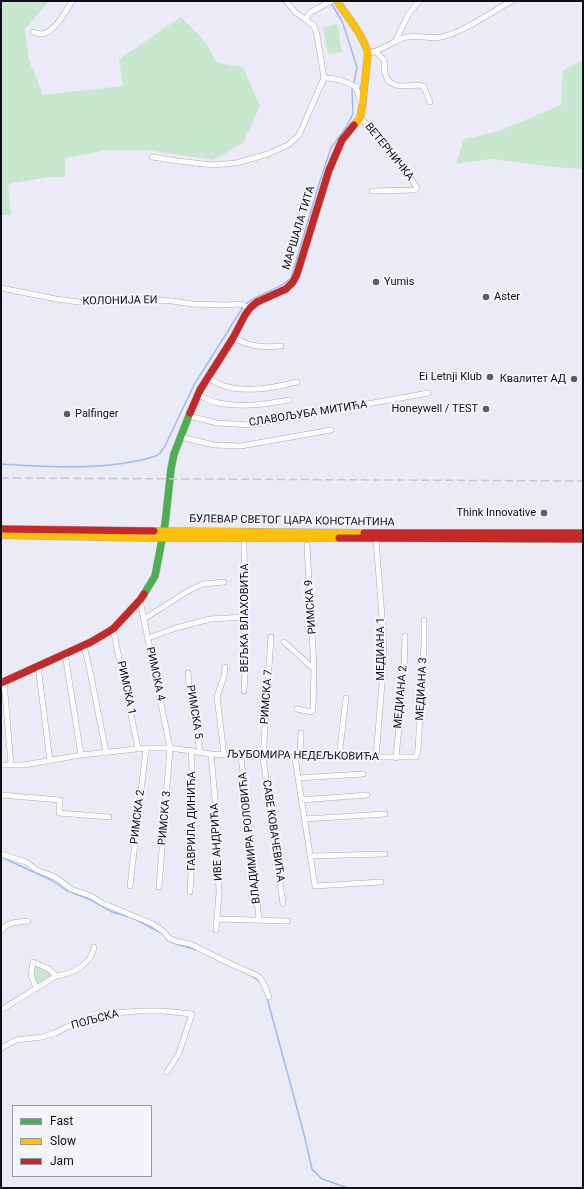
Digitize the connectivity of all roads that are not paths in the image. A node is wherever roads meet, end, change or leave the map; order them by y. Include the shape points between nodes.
1 (72, 1) edge
2 (286, 1) edge
3 (330, 1) edge
4 (337, 1) edge
5 (420, 1) edge
6 (512, 1) edge
7 (305, 19) junction
8 (33, 32) dead end
9 (396, 42) junction
10 (376, 52) junction
11 (368, 53) junction
12 (324, 78) junction
13 (430, 102) dead end
14 (362, 108) junction
15 (360, 118) junction
16 (152, 157) dead end
17 (372, 191) dead end
18 (1, 288) edge
19 (246, 306) junction
20 (233, 338) junction
21 (281, 346) dead end
22 (208, 378) junction
23 (297, 382) dead end
24 (428, 393) dead end
25 (198, 395) junction
26 (289, 400) dead end
27 (189, 416) junction
28 (331, 430) dead end
29 (181, 437) junction
30 (1, 529) edge
31 (583, 533) edge
32 (1, 535) edge
33 (163, 535) junction
34 (376, 539) junction
35 (583, 540) edge
36 (244, 544) dead end
37 (307, 545) dead end
38 (224, 582) dead end
39 (140, 600) junction
40 (246, 617) junction
41 (144, 619) junction
42 (424, 620) dead end
43 (113, 629) junction
44 (405, 636) dead end
45 (272, 637) dead end
46 (148, 638) junction
47 (284, 642) dead end
48 (84, 646) junction
49 (64, 654) junction
50 (38, 666) junction
51 (225, 667) dead end
52 (314, 669) junction
53 (188, 674) dead end
54 (2, 683) edge
55 (244, 691) dead end
56 (346, 698) dead end
57 (297, 709) dead end
58 (301, 733) dead end
59 (138, 748) junction
60 (146, 748) junction
61 (170, 748) junction
62 (191, 750) junction
63 (200, 751) junction
64 (106, 752) junction
65 (211, 754) junction
66 (81, 755) junction
67 (224, 755) junction
68 (241, 756) junction
69 (263, 757) junction
70 (298, 757) junction
71 (339, 757) junction
72 (416, 757) joint
73 (376, 758) junction
74 (396, 758) junction
75 (50, 761) junction
76 (1, 765) edge
77 (11, 765) junction
78 (363, 774) dead end
79 (298, 778) junction
80 (1, 795) edge
81 (367, 795) dead end
82 (301, 800) junction
83 (385, 814) dead end
84 (109, 817) dead end
85 (305, 819) junction
86 (1, 854) edge
87 (385, 854) dead end
88 (311, 856) junction
89 (382, 882) dead end
90 (130, 886) dead end
91 (159, 887) dead end
92 (190, 892) dead end
93 (283, 904) dead end
94 (217, 919) junction
95 (259, 919) junction
96 (28, 921) dead end
97 (288, 921) dead end
98 (216, 930) dead end
99 (1, 931) edge
100 (94, 947) dead end
101 (56, 976) junction
102 (36, 988) junction
103 (269, 997) dead end
104 (1, 1010) edge
105 (1, 1048) edge
106 (167, 1072) dead end

1 - 8 street via 52,29 42,34
2 - 7 street
3 - 7 street via 311,12
4 - 11 main road, МАРШАЛА ТИТА via 363,38
5 - 9 street via 405,22
6 - 9 street via 482,19 441,37 407,37
7 - 12 street via 314,26 317,35
9 - 10 street
10 - 11 street
10 - 13 street via 384,60 385,73 393,84 400,87 420,85 424,87
11 - 14 main road, МАРШАЛА ТИТА
12 - 14 street via 347,82 356,87
12 - 16 street via 299,135 288,145 236,163 212,165
14 - 15 main road, МАРШАЛА ТИТА
15 - 17 street, ВЕТЕРНИЧКА via 402,165 417,188
15 - 19 main road, МАРШАЛА ТИТА via 342,140 329,170 293,282 283,292
18 - 19 street, КОЛОНИЈА ЕИ via 79,302 139,299
19 - 20 main road, МАРШАЛА ТИТА via 245,315
20 - 21 street via 266,348
20 - 22 main road, МАРШАЛА ТИТА
22 - 23 street via 232,388 250,389
22 - 25 main road, МАРШАЛА ТИТА
24 - 27 street, СЛАВОЉУБА МИТИЋА via 252,425 217,423
25 - 26 street via 218,403 243,406
25 - 27 main road, МАРШАЛА ТИТА
27 - 29 main road, МАРШАЛА ТИТА
28 - 29 street via 241,446 214,446
29 - 33 main road, МАРШАЛА ТИТА via 172,460
30 - 33 main road, БУЛЕВАР СВЕТОГ ЦАРА КОНСТАНТИНА
31 - 33 main road, БУЛЕВАР СВЕТОГ ЦАРА КОНСТАНТИНА
32 - 33 main road, БУЛЕВАР СВЕТОГ ЦАРА КОНСТАНТИНА
33 - 34 main road, БУЛЕВАР СВЕТОГ ЦАРА КОНСТАНТИНА
33 - 39 main road, МАРШАЛА ТИТА via 155,576
34 - 35 main road, БУЛЕВАР СВЕТОГ ЦАРА КОНСТАНТИНА
34 - 73 street, МЕДИАНА 1 via 384,658
36 - 40 street, ВЕЉКА ВЛАХОВИЋА
37 - 52 street, РИМСКА 9
38 - 41 street via 203,584 188,590
39 - 41 street, РИМСКА 4
39 - 43 main road, МАРШАЛА ТИТА
40 - 46 street via 210,619
40 - 55 street, ВЕЉКА ВЛАХОВИЋА
41 - 46 street, РИМСКА 4
42 - 72 street, МЕДИАНА 3
43 - 48 main road, МАРШАЛА ТИТА
43 - 59 street, РИМСКА 1
44 - 74 street, МЕДИАНА 2
45 - 69 street, РИМСКА 7
46 - 61 street, РИМСКА 4
47 - 52 street
48 - 49 main road, МАРШАЛА ТИТА
48 - 64 street
49 - 50 main road, МАРШАЛА ТИТА
49 - 66 street
50 - 54 main road, МАРШАЛА ТИТА
50 - 75 street
51 - 67 street via 217,693
52 - 57 street, РИМСКА 9 via 313,710 308,712
53 - 63 street, РИМСКА 5
54 - 77 street
56 - 71 street
58 - 70 street
59 - 60 street, ЉУБОМИРА НЕДЕЉКОВИЋА
59 - 64 street, ЉУБОМИРА НЕДЕЉКОВИЋА
60 - 61 street, ЉУБОМИРА НЕДЕЉКОВИЋА
60 - 90 street, РИМСКА 2
61 - 62 street, ЉУБОМИРА НЕДЕЉКОВИЋА
61 - 91 street, РИМСКА 3
62 - 63 street, ЉУБОМИРА НЕДЕЉКОВИЋА
62 - 92 street, ГАВРИЛА ДИНИЋА via 193,847
63 - 65 street, ЉУБОМИРА НЕДЕЉКОВИЋА
64 - 66 street, ЉУБОМИРА НЕДЕЉКОВИЋА
65 - 67 street, ЉУБОМИРА НЕДЕЉКОВИЋА
65 - 94 street, ИВЕ АНДРИЋА via 217,822
66 - 75 street, ЉУБОМИРА НЕДЕЉКОВИЋА
67 - 68 street, ЉУБОМИРА НЕДЕЉКОВИЋА
68 - 69 street, ЉУБОМИРА НЕДЕЉКОВИЋА
68 - 95 street, ВЛАДИМИРА РОЛОВИЋА
69 - 70 street, ЉУБОМИРА НЕДЕЉКОВИЋА
69 - 93 street, САВЕ КОВАЧЕВИЋА
70 - 71 street, ЉУБОМИРА НЕДЕЉКОВИЋА
70 - 79 street
71 - 73 street, ЉУБОМИРА НЕДЕЉКОВИЋА
72 - 74 street, ЉУБОМИРА НЕДЕЉКОВИЋА
73 - 74 street, ЉУБОМИРА НЕДЕЉКОВИЋА
75 - 77 street, ЉУБОМИРА НЕДЕЉКОВИЋА
76 - 77 street, ЉУБОМИРА НЕДЕЉКОВИЋА
78 - 79 street
79 - 82 street
80 - 84 street via 60,800 59,812
81 - 82 street
82 - 85 street
83 - 85 street
85 - 88 street
86 - 103 street via 26,862 70,888 153,924 175,941 190,944 258,976
87 - 88 street
88 - 89 street via 315,886
94 - 95 street
94 - 98 street, ИВЕ АНДРИЋА
95 - 97 street
96 - 99 street via 7,924
100 - 101 street via 91,956 82,965
101 - 102 street
101 - 102 street via 49,969 33,962 31,975
102 - 104 street
105 - 106 street, ПОЉСКА via 22,1038 42,1037 114,1013 163,1011 192,1014 179,1053

